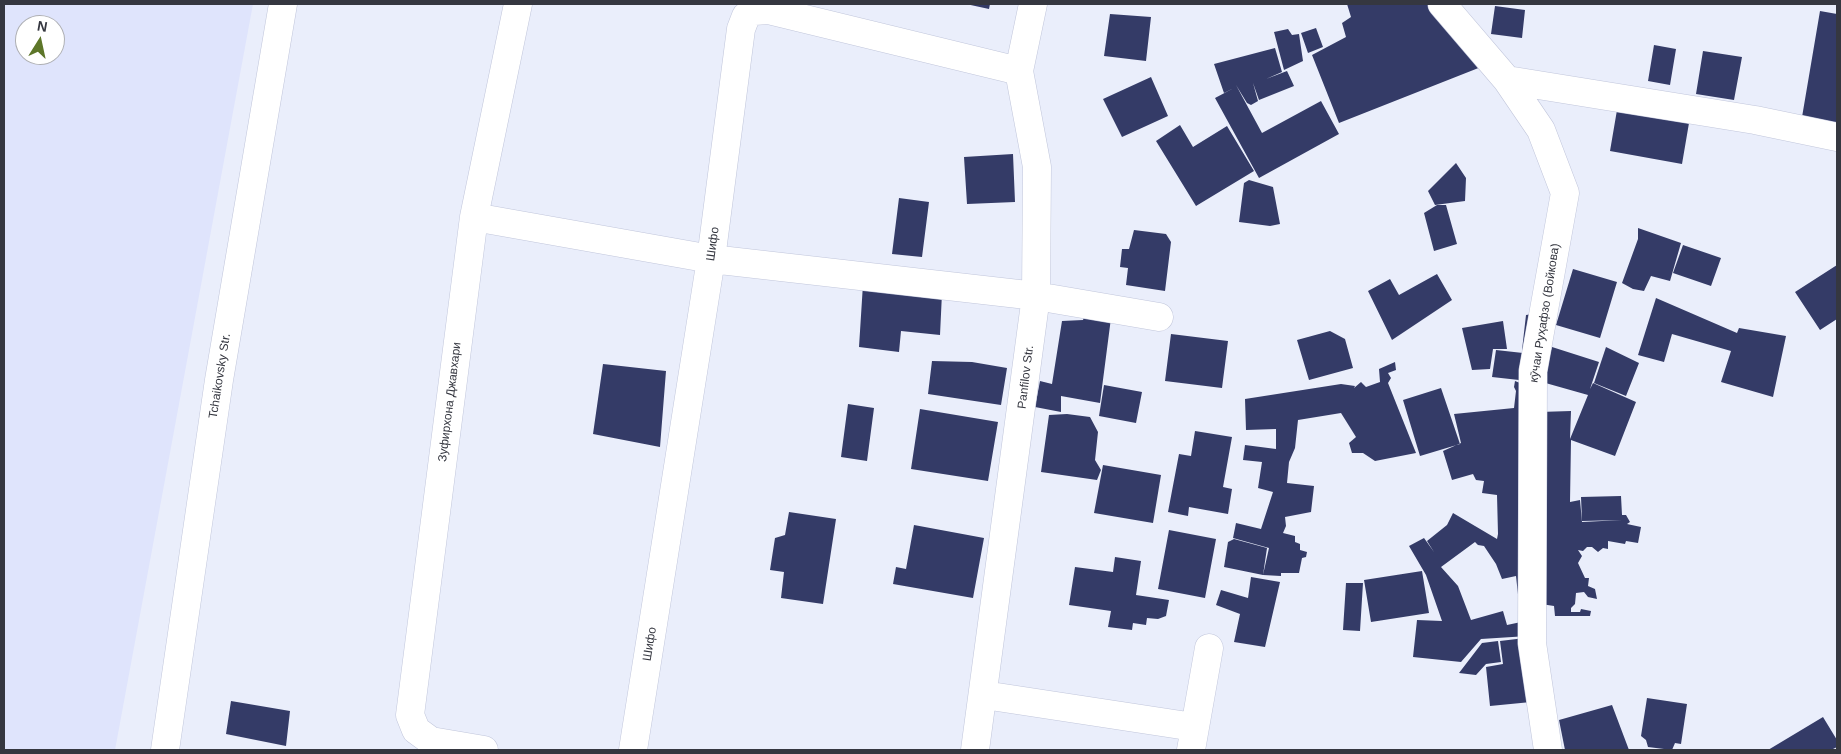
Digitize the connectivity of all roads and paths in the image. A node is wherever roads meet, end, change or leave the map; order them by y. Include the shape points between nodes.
1 (283, 4) edge
2 (518, 4) edge
3 (1033, 4) edge
4 (1442, 4) edge
5 (1019, 71) junction
6 (1507, 80) junction
7 (1837, 137) edge
8 (474, 216) junction
9 (711, 259) junction
10 (1036, 296) junction
11 (1159, 317) dead end
12 (1209, 648) dead end
13 (984, 695) junction
14 (1193, 739) edge
15 (165, 750) edge
16 (484, 750) edge
17 (633, 750) edge
18 (976, 750) edge
19 (1548, 750) edge

1 - 15 street, Tchaikovsky Str. via 219,380
2 - 8 street, Зуфирхона Джавхари
3 - 5 street, Panfilov Str.
4 - 6 street, кӯчаи Руҳафзо (Войкова)
5 - 9 street, Шифо via 768,10 754,11 746,16 741,28
5 - 10 street, Panfilov Str. via 1037,167
6 - 7 street via 1755,120
6 - 19 street, кӯчаи Руҳафзо (Войкова) via 1541,130 1565,193 1533,371 1532,642
8 - 9 street
8 - 16 street, Зуфирхона Джавхари via 410,715 416,730 431,740
9 - 10 street
9 - 17 street, Шифо
10 - 11 street
10 - 13 street, Panfilov Str.
12 - 14 street
13 - 14 street
13 - 18 street, Panfilov Str.

